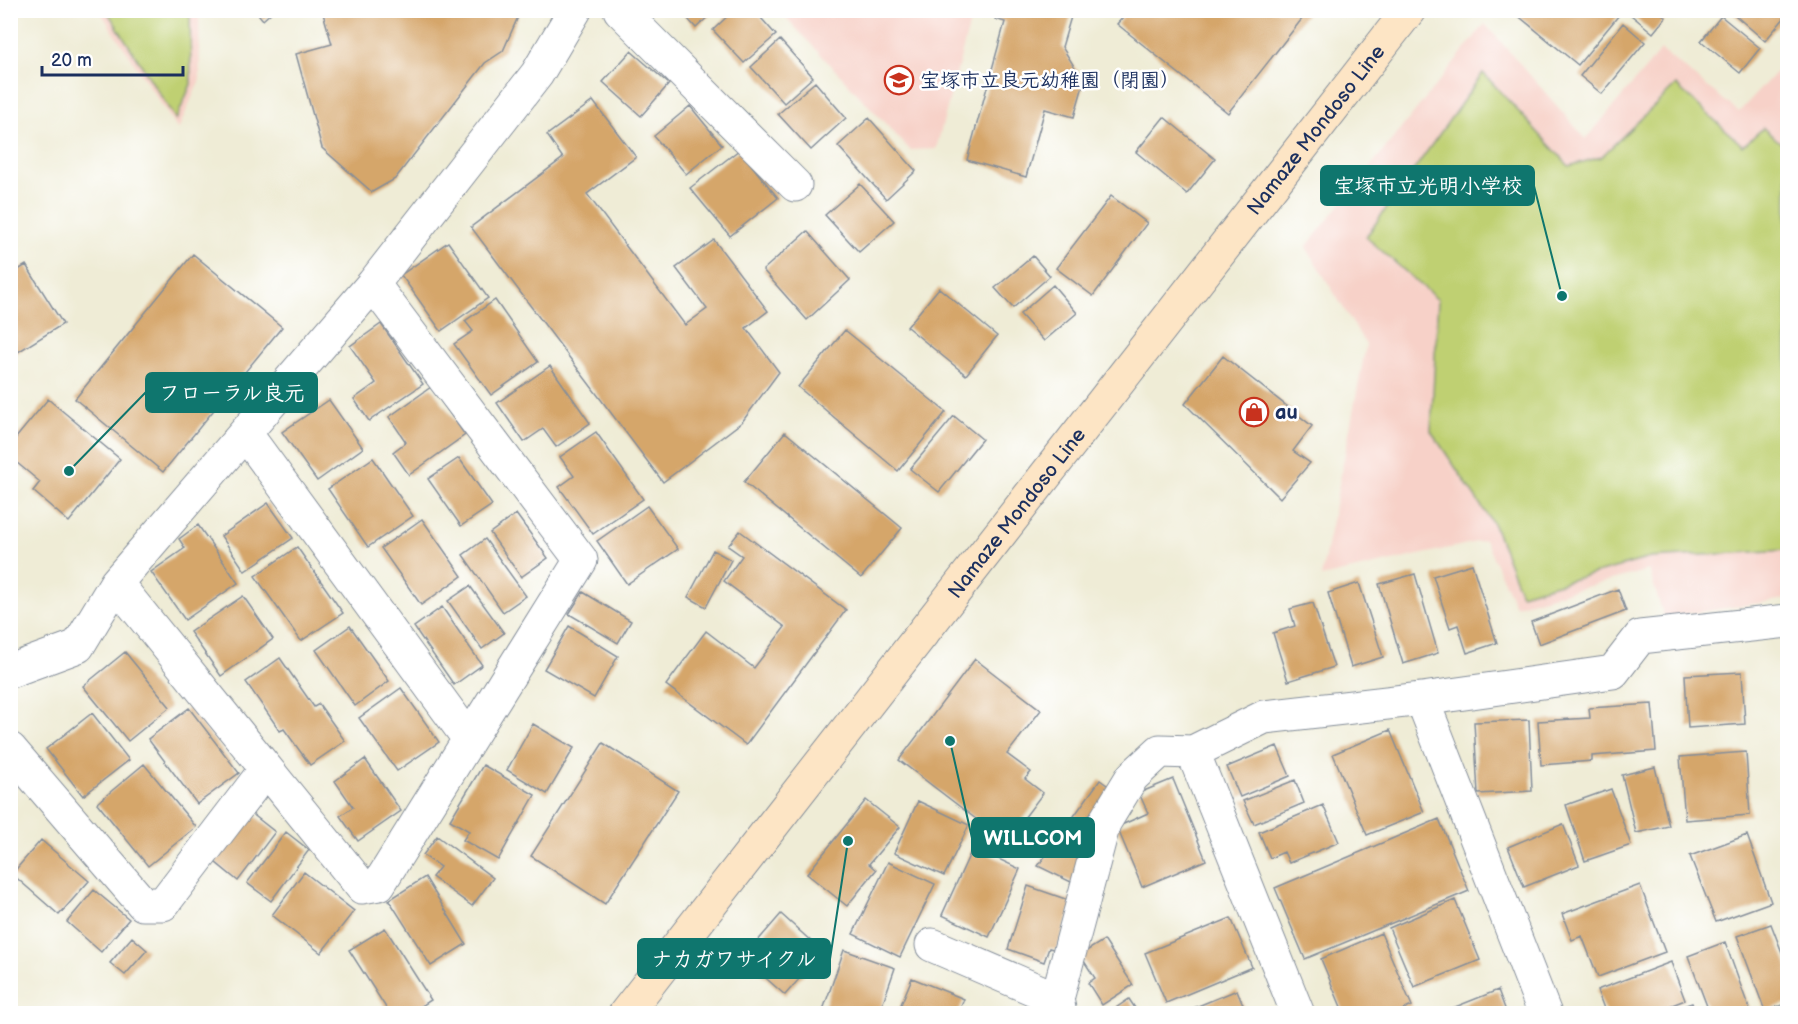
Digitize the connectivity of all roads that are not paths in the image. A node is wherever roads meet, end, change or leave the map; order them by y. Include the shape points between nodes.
1 (576, 10) edge
2 (620, 10) edge
3 (1408, 10) edge
4 (795, 185) dead end
5 (373, 284) junction
6 (245, 433) junction
7 (116, 583) junction
8 (1788, 621) edge
9 (10, 671) edge
10 (1422, 699) junction
11 (469, 739) junction
12 (10, 749) edge
13 (1192, 752) junction
14 (266, 769) junction
15 (932, 945) dead end
16 (1058, 1006) edge
17 (625, 1014) edge
18 (1298, 1014) edge
19 (1545, 1014) edge

1 - 5 street via 537,74
2 - 4 street
3 - 17 main road, Namaze Mondoso Line
5 - 6 street
5 - 11 street via 581,560
6 - 7 street
6 - 11 street
7 - 9 street via 78,646
7 - 14 street
8 - 10 street via 1640,637 1613,672
10 - 13 street via 1264,717
10 - 19 street
11 - 14 street via 379,884 362,887
12 - 14 street via 143,904 164,904
13 - 16 street via 1160,751 1132,777 1104,823
13 - 18 street
15 - 16 street

